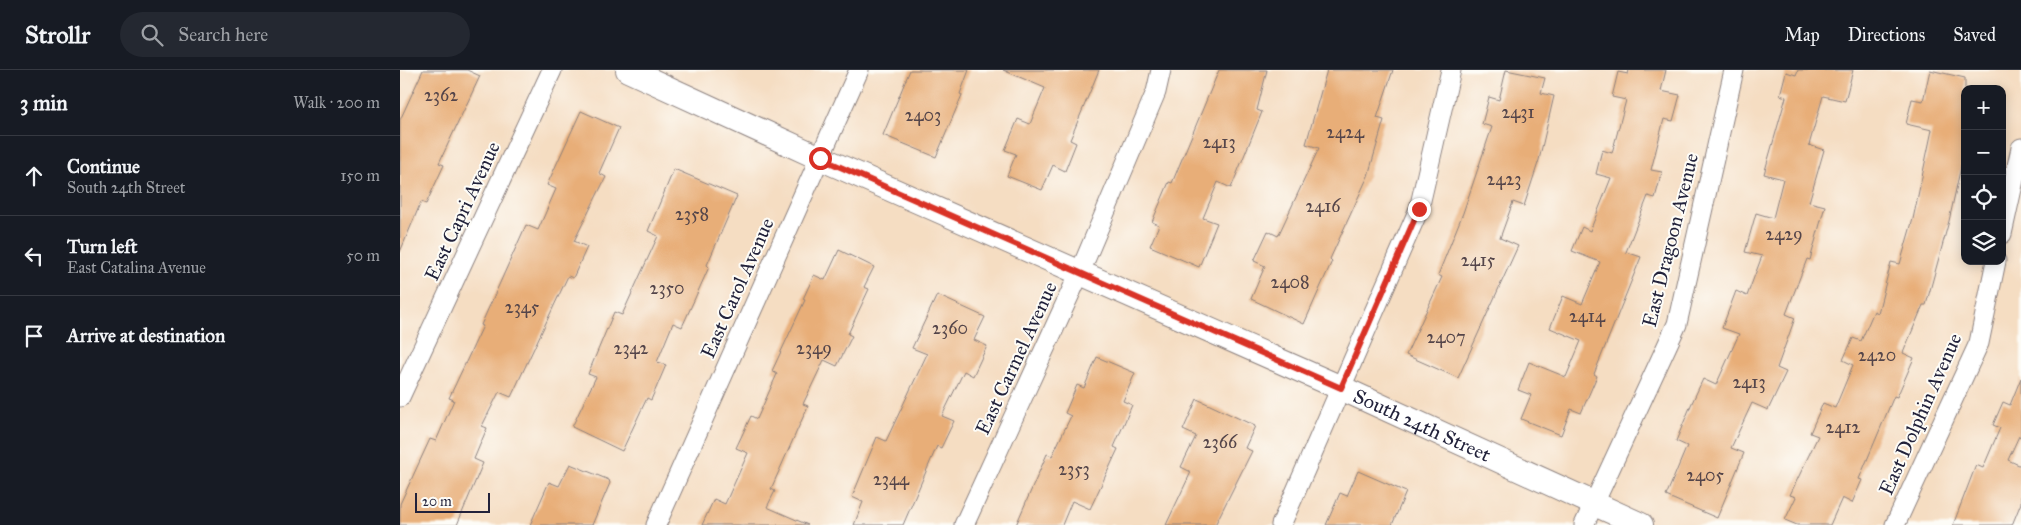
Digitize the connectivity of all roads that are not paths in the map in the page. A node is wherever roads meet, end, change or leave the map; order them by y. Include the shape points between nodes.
1 (552, 70) edge
2 (628, 70) edge
3 (859, 70) edge
4 (1161, 70) edge
5 (1451, 70) edge
6 (1734, 70) edge
7 (2021, 148) edge
8 (820, 158) junction
9 (2005, 220) edge
10 (1995, 265) edge
11 (1080, 272) junction
12 (1341, 388) junction
13 (400, 397) edge
14 (1589, 515) edge
15 (656, 525) edge
16 (964, 525) edge
17 (1281, 525) edge
18 (1641, 525) edge
19 (1895, 525) edge

1 - 13 street, East Capri Avenue
2 - 8 street, South 24th Street
3 - 8 street, East Carol Avenue
4 - 11 street, East Carmel Avenue via 1156,92
5 - 12 street via 1419,209
6 - 14 street, East Dragoon Avenue via 1676,324
7 - 9 street
8 - 11 street, South 24th Street
8 - 15 street, East Carol Avenue
10 - 19 street, East Dolphin Avenue via 1978,343
11 - 12 street, South 24th Street
11 - 16 street, East Carmel Avenue
12 - 14 street, South 24th Street
12 - 17 street
14 - 18 street, South 24th Street

